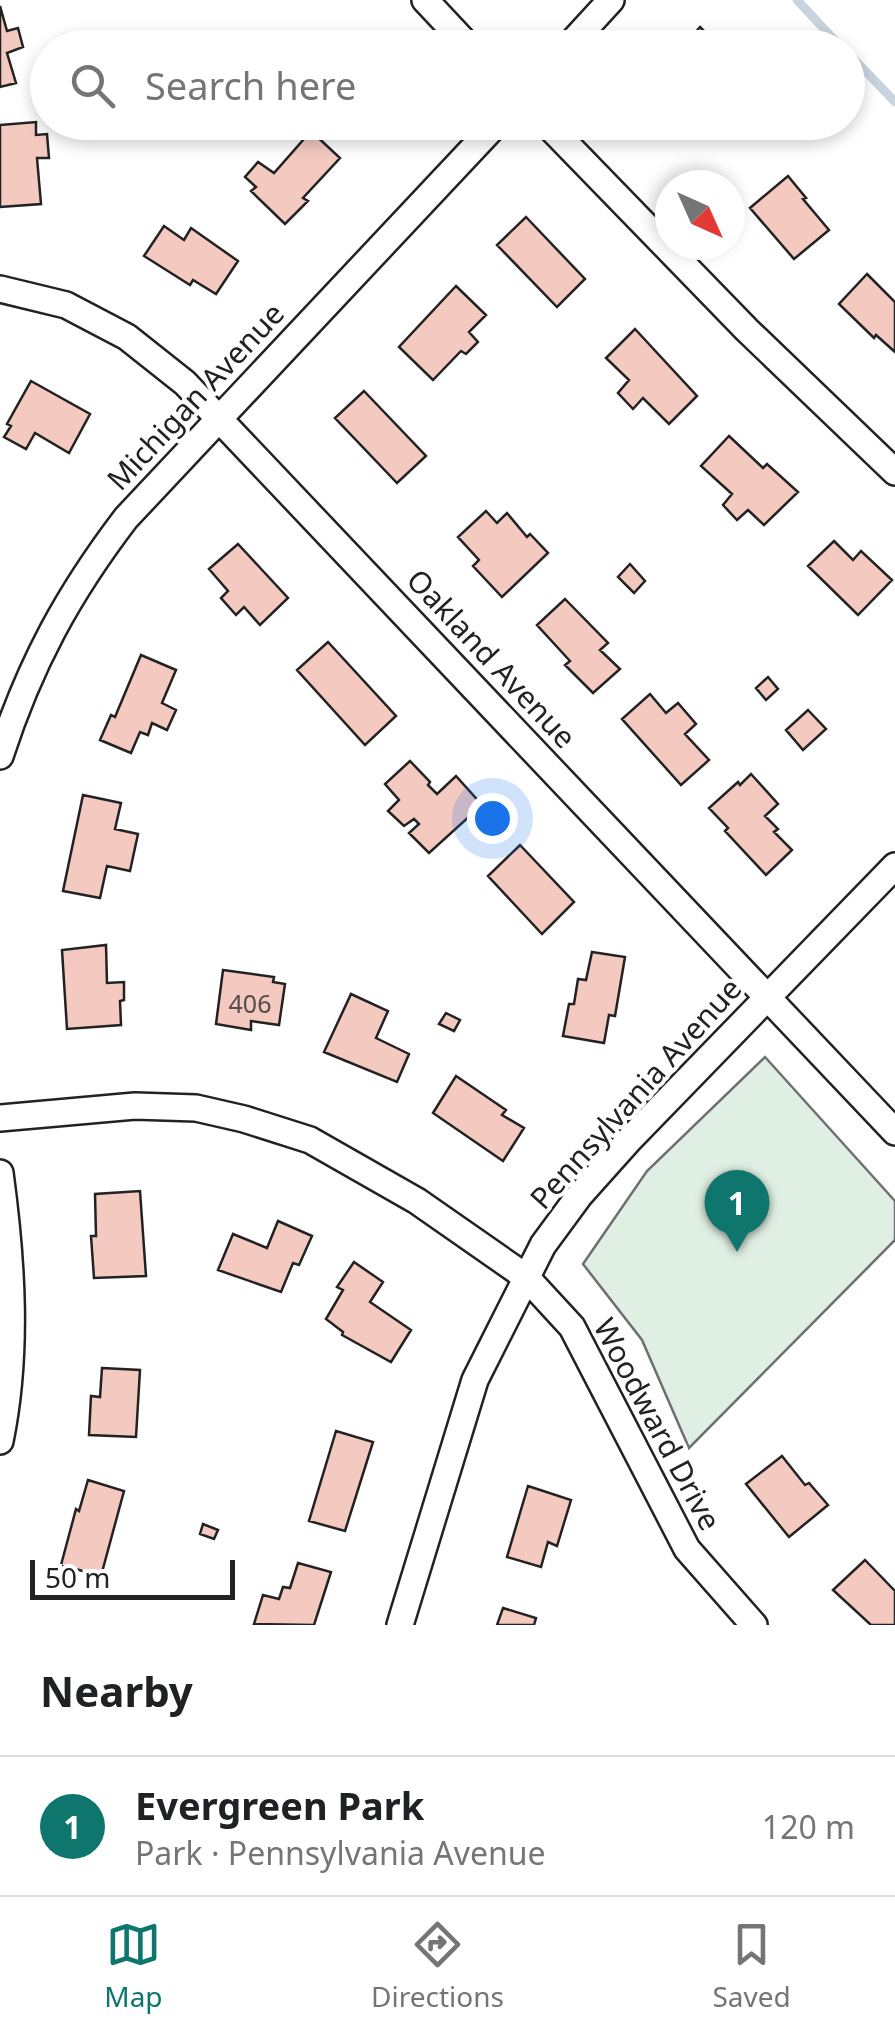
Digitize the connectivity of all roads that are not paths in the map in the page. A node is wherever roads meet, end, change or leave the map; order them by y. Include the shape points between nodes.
1 (425, 0) edge
2 (611, 0) edge
3 (453, 30) edge
4 (584, 30) edge
5 (481, 140) edge
6 (562, 140) edge
7 (0, 289) edge
8 (219, 418) junction
9 (895, 472) edge
10 (0, 756) edge
11 (895, 866) edge
12 (767, 996) junction
13 (0, 1118) edge
14 (895, 1132) edge
15 (0, 1173) edge
16 (526, 1277) junction
17 (0, 1440) edge
18 (400, 1625) edge
19 (754, 1625) edge

1 - 3 street
2 - 4 street
5 - 8 street, Michigan Avenue
6 - 9 street
7 - 8 street, Oakland Avenue via 66,305 128,337
8 - 10 street, Michigan Avenue via 83,574 19,698
8 - 12 street, Oakland Avenue
11 - 12 street, Pennsylvania Avenue
12 - 14 street, Oakland Avenue
12 - 16 street, Pennsylvania Avenue via 579,1196
13 - 16 street, Woodward Drive via 136,1106 244,1118 326,1148 416,1200
15 - 17 street via 11,1278
16 - 18 street, Pennsylvania Avenue via 475,1380
16 - 19 street, Woodward Drive via 572,1328 687,1549

